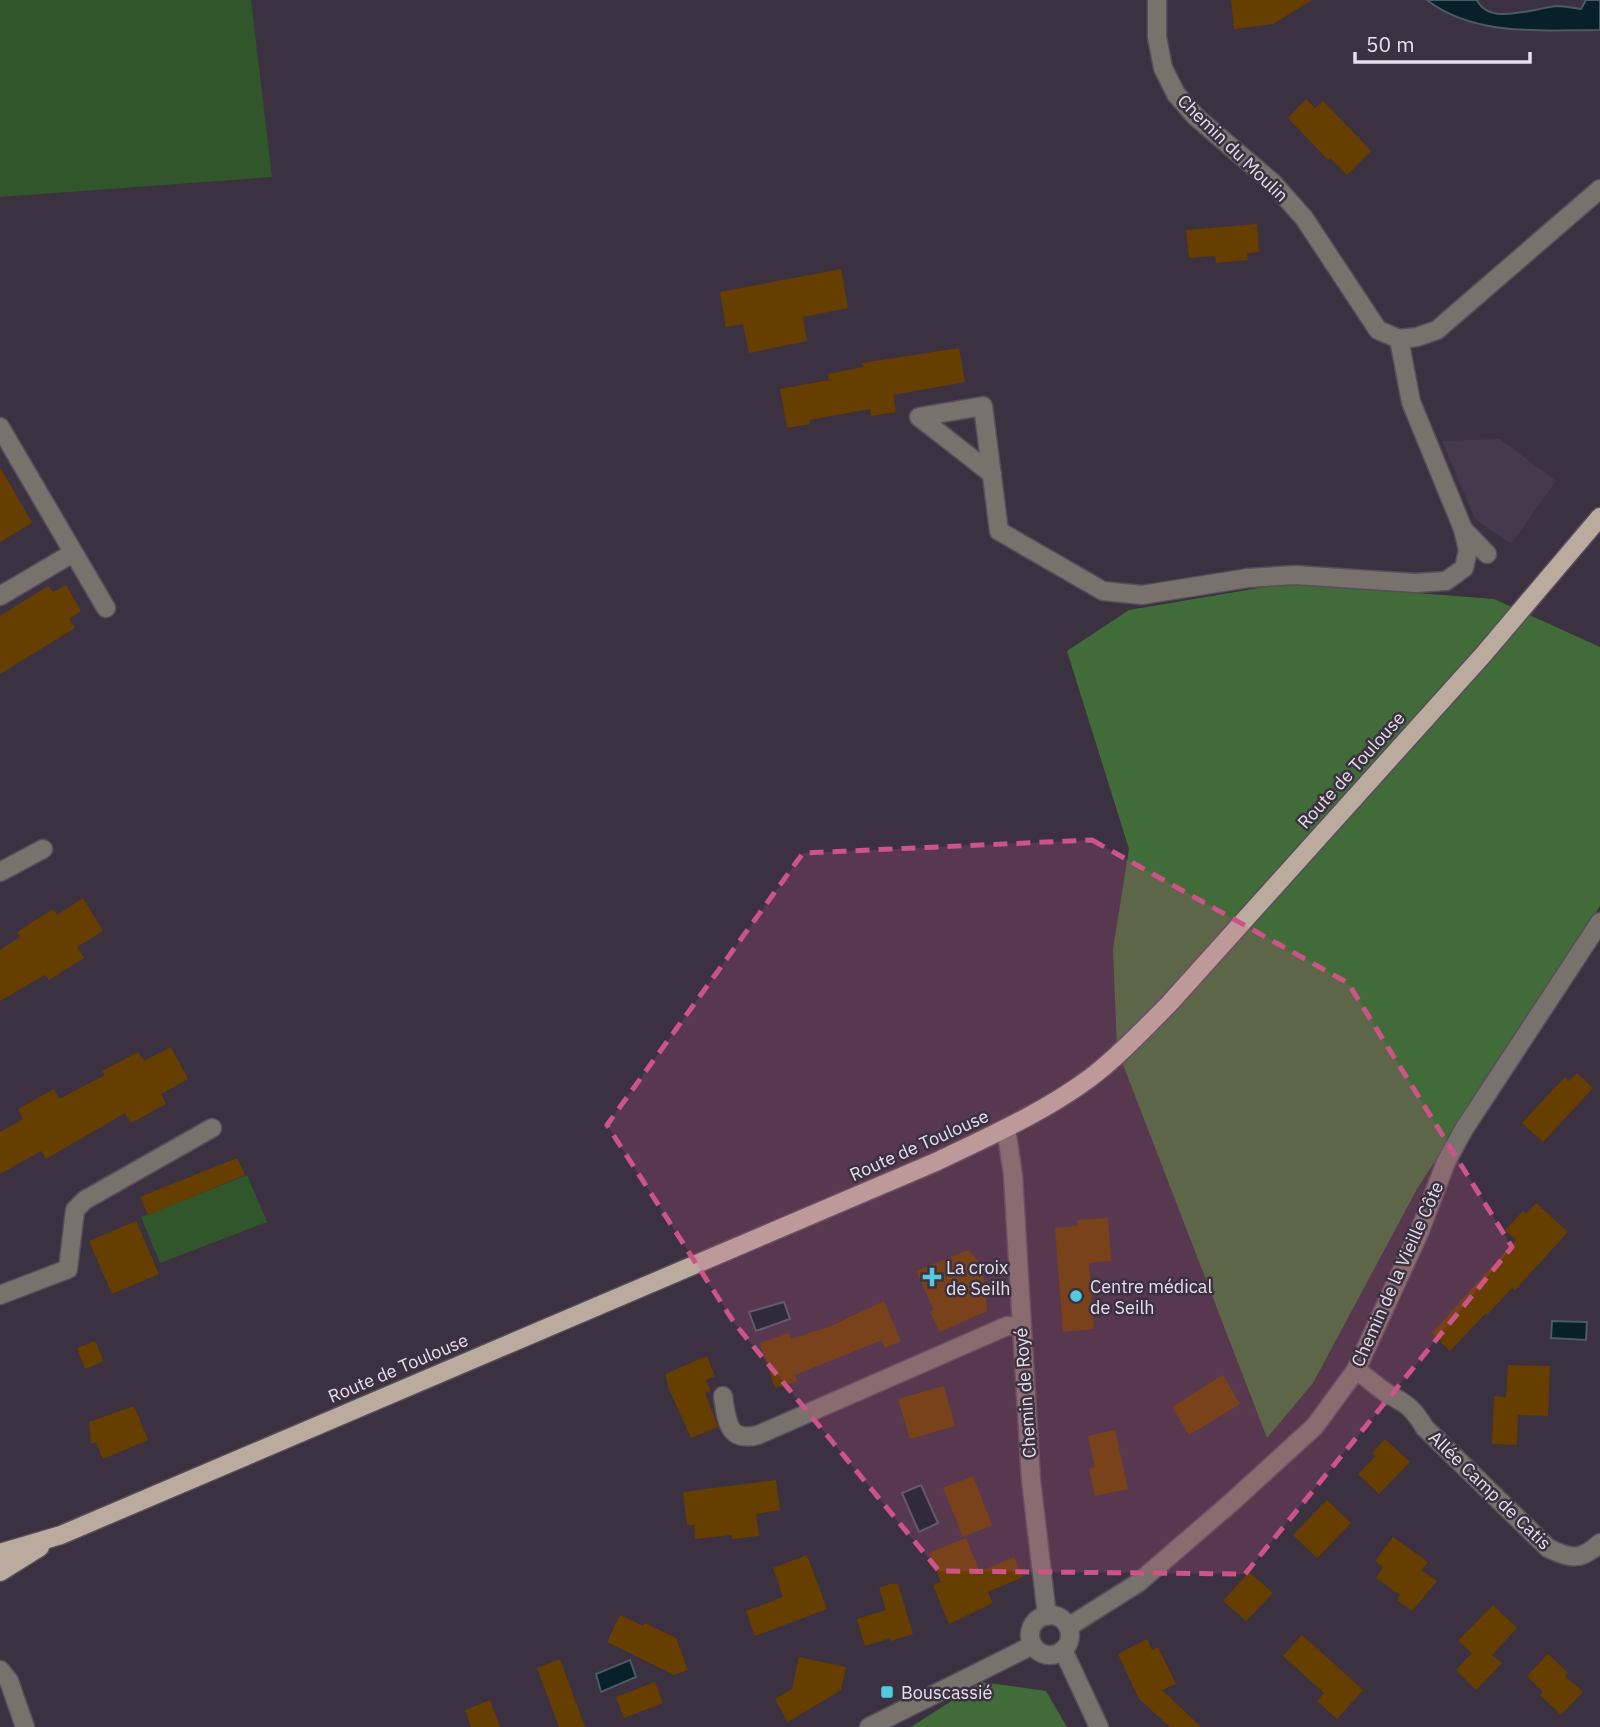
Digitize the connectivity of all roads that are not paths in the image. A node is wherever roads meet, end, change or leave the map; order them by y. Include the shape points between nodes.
1 (1157, 0) edge
2 (1600, 189) edge
3 (1399, 339) junction
4 (0, 427) edge
5 (992, 474) junction
6 (1600, 517) edge
7 (1463, 528) junction
8 (73, 553) junction
9 (1487, 554) dead end
10 (0, 596) edge
11 (106, 608) dead end
12 (43, 849) dead end
13 (0, 872) edge
14 (1600, 922) edge
15 (212, 1128) dead end
16 (1006, 1129) junction
17 (0, 1295) edge
18 (1021, 1326) junction
19 (1356, 1370) junction
20 (723, 1396) dead end
21 (61, 1535) junction
22 (1600, 1543) edge
23 (0, 1553) edge
24 (0, 1572) edge
25 (1047, 1616) junction
26 (1068, 1627) junction
27 (1033, 1645) junction
28 (1063, 1650) junction
29 (0, 1670) edge
30 (25, 1727) edge
31 (869, 1727) edge
32 (1099, 1727) edge

1 - 3 street, Chemin du Moulin via 1163,68 1176,94 1304,218 1378,330
2 - 3 street via 1437,330
3 - 7 street via 1411,402
4 - 8 street
5 - 5 street via 983,406 919,416 929,425
5 - 7 street via 999,531 1103,591 1142,594 1295,575 1446,581 1464,568 1468,550
6 - 16 main road, Route de Toulouse via 1483,655 1169,1004 1091,1077
7 - 9 street
8 - 10 street
8 - 11 street
12 - 13 street
14 - 19 street, Chemin de la Vieille Côte via 1446,1162
15 - 17 street via 85,1200 75,1210 68,1269
16 - 18 street, Chemin de Royé
16 - 21 main road, Route de Toulouse
18 - 20 street via 1007,1326 758,1436 739,1437 732,1431
18 - 25 street, Chemin de Royé via 1031,1480
19 - 22 street, Allée Camp de Catis via 1414,1411 1548,1548 1576,1557
19 - 26 street, Chemin de la Vieille Côte via 1315,1426 1233,1502 1138,1583
21 - 23 main road, Route de Toulouse
21 - 24 main road, Route de Toulouse
25 - 26 street via 1059,1618
25 - 27 street via 1034,1623
26 - 28 street via 1070,1635
27 - 28 street via 1047,1655
27 - 31 street
28 - 32 street
29 - 30 street

